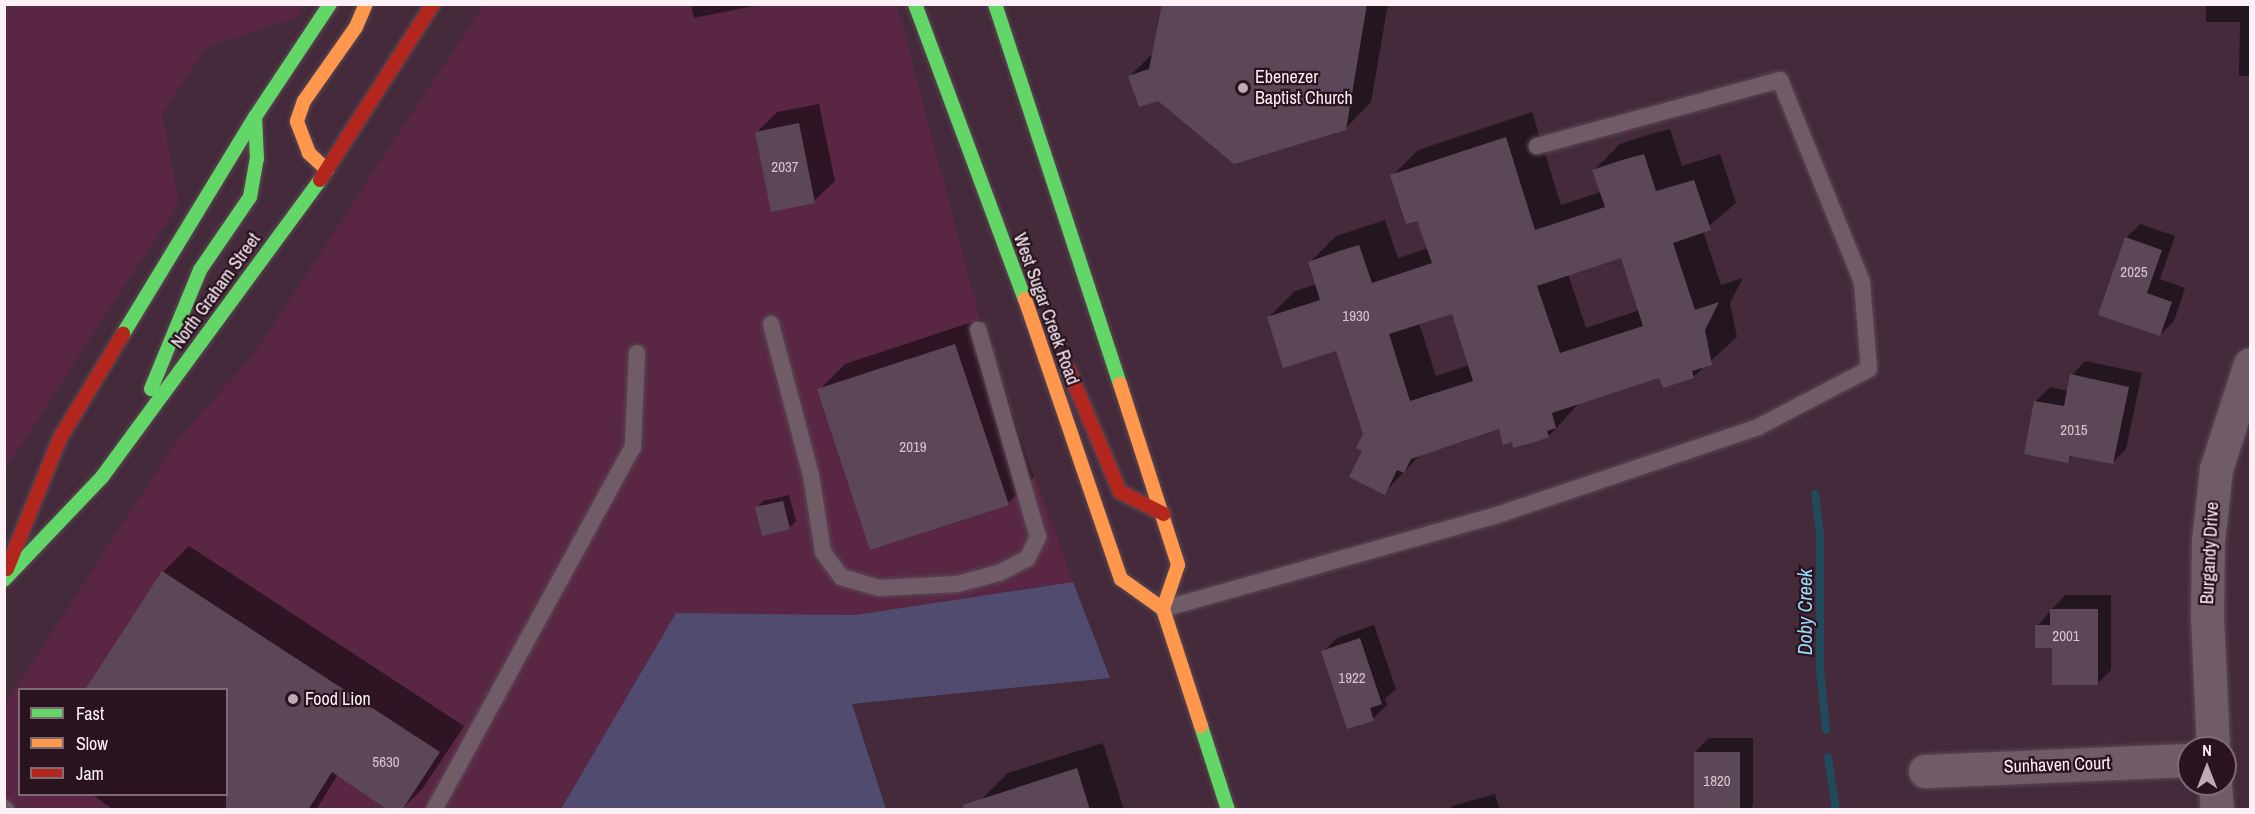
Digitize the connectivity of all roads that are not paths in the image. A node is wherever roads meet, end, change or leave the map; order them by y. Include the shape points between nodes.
1 (330, 4) edge
2 (366, 4) edge
3 (433, 4) edge
4 (915, 4) edge
5 (995, 4) edge
6 (255, 117) junction
7 (1537, 146) dead end
8 (327, 170) junction
9 (771, 324) dead end
10 (978, 329) dead end
11 (1036, 330) junction
12 (637, 353) dead end
13 (2250, 364) edge
14 (131, 438) junction
15 (1164, 514) junction
16 (4, 574) edge
17 (4, 580) edge
18 (1163, 609) junction
19 (2212, 736) edge
20 (2177, 760) edge
21 (1925, 771) dead end
22 (434, 810) edge
23 (1228, 810) edge

1 - 6 main road
2 - 8 main road via 356,27 304,101 297,121 309,153
3 - 8 main road, North Graham Street
4 - 11 main road, West Sugar Creek Road
5 - 15 main road via 1047,172
6 - 14 main road via 257,159 250,198 200,270
6 - 16 main road via 60,438
7 - 18 lane via 1780,80 1862,282 1869,369 1758,427 1494,516
8 - 14 main road, North Graham Street
9 - 10 lane via 811,475 823,552 841,577 879,588 957,585 999,573 1027,558 1038,537
11 - 15 main road via 1071,375 1120,492
11 - 18 main road, West Sugar Creek Road via 1121,579
12 - 22 lane via 633,447
13 - 19 street, Burgandy Drive via 2216,469 2208,542
14 - 17 main road, North Graham Street via 102,477
15 - 18 main road via 1178,565
18 - 23 main road
20 - 21 street, Sunhaven Court

